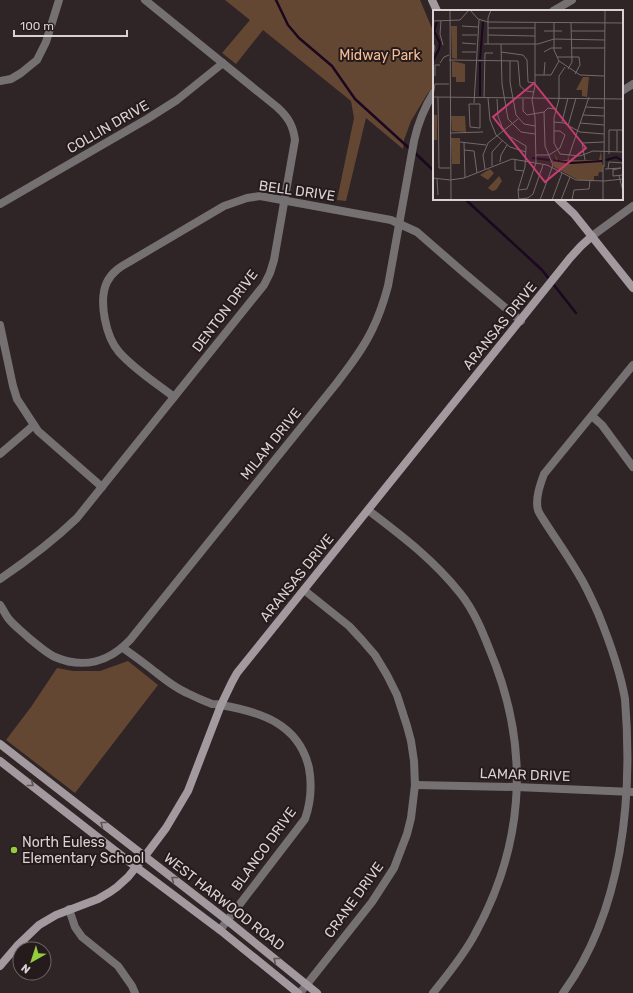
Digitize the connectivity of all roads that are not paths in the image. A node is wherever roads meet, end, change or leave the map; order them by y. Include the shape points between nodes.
1 (59, 0) edge
2 (145, 0) edge
3 (432, 0) edge
4 (572, 0) edge
5 (437, 10) edge
6 (555, 10) edge
7 (223, 63) junction
8 (0, 81) edge
9 (633, 84) edge
10 (623, 90) edge
11 (433, 94) edge
12 (285, 200) junction
13 (559, 200) edge
14 (0, 204) edge
15 (633, 206) edge
16 (399, 224) junction
17 (592, 236) junction
18 (633, 288) edge
19 (521, 321) junction
20 (0, 325) edge
21 (2, 346) edge
22 (633, 365) edge
23 (174, 397) junction
24 (592, 416) junction
25 (34, 425) junction
26 (0, 454) edge
27 (633, 467) edge
28 (102, 487) junction
29 (368, 510) junction
30 (0, 579) edge
31 (304, 590) junction
32 (0, 605) edge
33 (123, 648) junction
34 (221, 705) junction
35 (0, 744) edge
36 (0, 761) edge
37 (415, 785) junction
38 (516, 787) junction
39 (632, 792) edge
40 (145, 856) junction
41 (136, 867) junction
42 (69, 909) junction
43 (228, 921) junction
44 (220, 930) junction
45 (0, 966) edge
46 (307, 984) junction
47 (135, 993) edge
48 (299, 993) edge
49 (317, 993) edge
50 (433, 993) edge
51 (563, 993) edge

1 - 8 street via 46,42 37,60 21,74
2 - 7 street, DENTON DRIVE
3 - 5 street
4 - 6 street
7 - 12 street, DENTON DRIVE via 286,115 290,123 294,140
7 - 14 street, COLLIN DRIVE via 177,100 147,119
9 - 10 street
11 - 16 street, MILAM DRIVE via 419,121
12 - 16 street, BELL DRIVE via 391,220
12 - 23 street, DENTON DRIVE via 274,260 264,285
12 - 23 street, BELL DRIVE via 260,196 224,206 118,269 107,282 103,301 106,325 118,351 129,363
13 - 17 street
15 - 17 street, ARANSAS DRIVE
16 - 19 street, BELL DRIVE via 417,232
16 - 33 street, MILAM DRIVE via 385,299 364,344 336,384
17 - 18 street
17 - 19 street, ARANSAS DRIVE via 581,246
19 - 29 street, ARANSAS DRIVE
20 - 21 street
21 - 25 street via 17,399
22 - 24 street
23 - 28 street, DENTON DRIVE
24 - 27 street via 602,425
24 - 39 street via 544,474 537,502 543,519 580,575 598,613 617,666 629,727
25 - 26 street
25 - 28 street
28 - 30 street, DENTON DRIVE via 77,518 59,535
29 - 31 street, ARANSAS DRIVE
29 - 38 street via 436,565 461,594 475,618 487,643 508,704 517,766
31 - 34 street, ARANSAS DRIVE via 237,673
31 - 37 street, CRANE DRIVE via 349,626 375,656 387,675 409,731
32 - 33 street, MILAM DRIVE via 8,618 54,657 90,663 102,660
33 - 34 street, BLANCO DRIVE via 185,693
34 - 40 street, ARANSAS DRIVE via 188,792
34 - 43 street, BLANCO DRIVE via 271,719 291,733 305,755 311,789 305,819
40 -> 35 street, WEST HARWOOD ROAD
36 -> 41 street, WEST HARWOOD ROAD
37 - 38 street, LAMAR DRIVE
37 - 46 street, CRANE DRIVE via 407,834 394,868 372,902
38 - 39 street, LAMAR DRIVE
38 - 50 street via 517,802 508,857 496,889 475,936
39 - 51 street via 622,855 613,891 583,963
40 - 41 street, ARANSAS DRIVE
43 -> 40 street, WEST HARWOOD ROAD
41 - 42 street, ARANSAS DRIVE via 110,892
41 - 44 street, WEST HARWOOD ROAD
42 - 45 street, ARANSAS DRIVE via 39,925
42 - 47 street via 75,927 82,937 118,966
43 - 44 street, BLANCO DRIVE
46 -> 43 street, WEST HARWOOD ROAD
44 - 48 street, WEST HARWOOD ROAD
46 - 48 street, CRANE DRIVE
46 - 49 street, WEST HARWOOD ROAD

